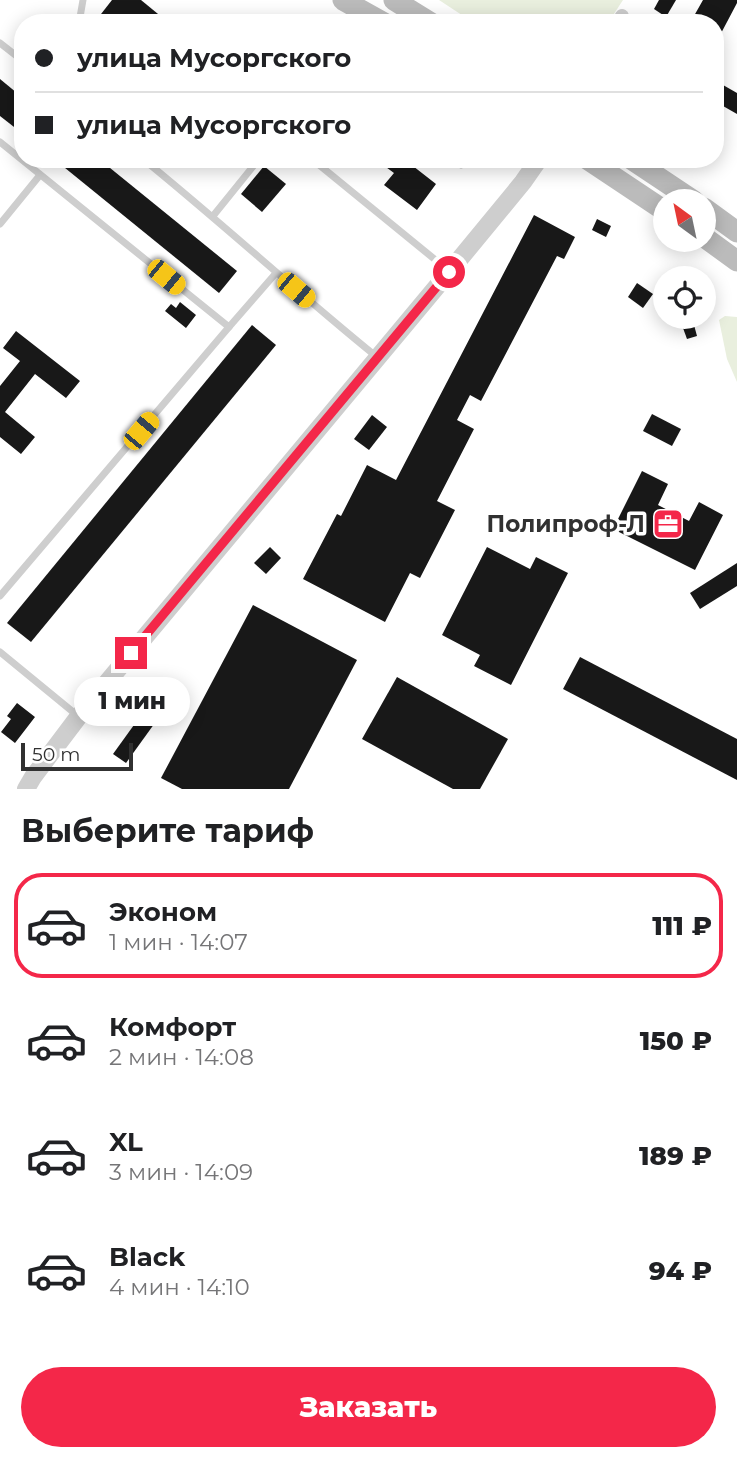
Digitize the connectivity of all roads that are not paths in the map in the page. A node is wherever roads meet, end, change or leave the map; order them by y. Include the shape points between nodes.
1 (88, 0) edge
2 (343, 0) edge
3 (394, 0) edge
4 (83, 4) edge
5 (368, 14) edge
6 (414, 14) edge
7 (0, 43) edge
8 (14, 54) edge
9 (0, 142) edge
10 (14, 154) edge
11 (32, 168) edge
12 (154, 168) edge
13 (252, 168) edge
14 (328, 168) edge
15 (533, 168) edge
16 (600, 168) edge
17 (644, 168) edge
18 (40, 175) junction
19 (676, 189) edge
20 (653, 203) edge
21 (213, 216) junction
22 (716, 217) edge
23 (0, 224) edge
24 (737, 232) edge
25 (716, 246) edge
26 (737, 261) edge
27 (449, 272) junction
28 (276, 273) junction
29 (229, 327) junction
30 (378, 358) junction
31 (0, 596) edge
32 (0, 652) edge
33 (79, 716) junction
34 (26, 789) edge

1 - 4 lane
2 - 5 main road
3 - 6 main road
7 - 8 lane
9 - 10 lane
11 - 18 lane
12 - 21 lane
13 - 21 lane
14 - 27 lane
15 - 27 street
16 - 20 main road
17 - 19 main road
18 - 23 lane
18 - 29 lane
21 - 28 lane
22 - 24 main road
25 - 26 main road
27 - 30 street
28 - 29 lane
28 - 30 lane
29 - 31 lane
30 - 33 street
32 - 33 lane
33 - 34 street

